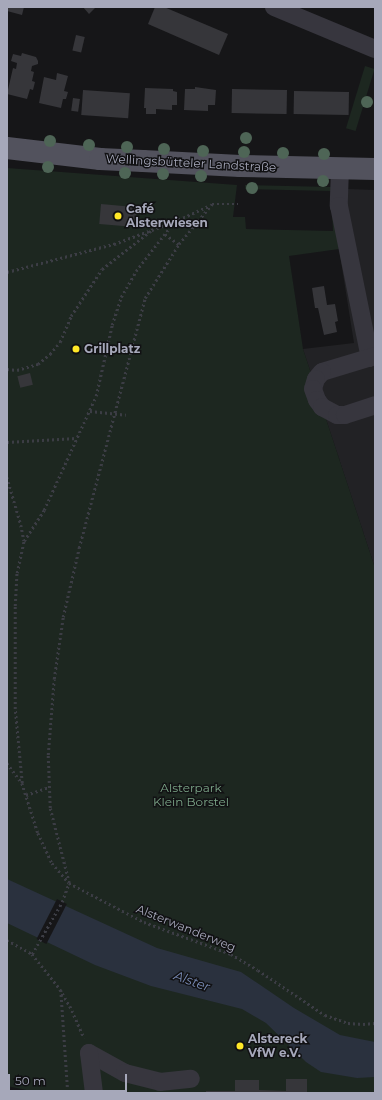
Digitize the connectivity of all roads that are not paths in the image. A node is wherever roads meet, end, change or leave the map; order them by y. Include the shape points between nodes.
1 (274, 7) edge
2 (375, 49) edge
3 (7, 148) edge
4 (340, 168) junction
5 (375, 169) edge
6 (373, 357) edge
7 (375, 406) edge
8 (191, 1079) dead end
9 (94, 1093) edge

1 - 2 street
3 - 4 main road, Wellingsbütteler Landstraße via 136,161
4 - 5 main road, Wellingsbütteler Landstraße
4 - 6 street via 339,206
6 - 7 street via 322,372 316,379 313,389 322,407 337,415
8 - 9 street via 160,1082 125,1073 89,1053

